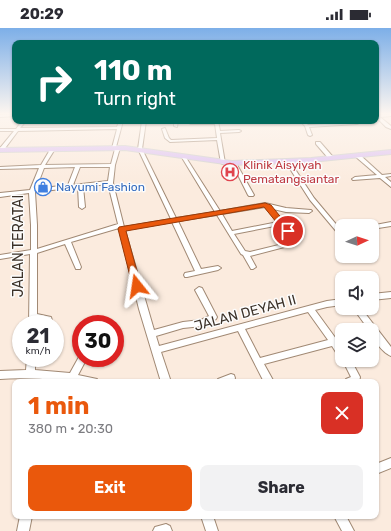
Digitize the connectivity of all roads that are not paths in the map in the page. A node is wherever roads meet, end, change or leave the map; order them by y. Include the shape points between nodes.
1 (10, 137) edge
2 (118, 137) edge
3 (142, 137) edge
4 (167, 137) edge
5 (219, 139) joint
6 (318, 143) dead end
7 (116, 148) junction
8 (53, 149) junction
9 (140, 149) junction
10 (0, 150) edge
11 (391, 152) edge
12 (183, 156) junction
13 (358, 156) junction
14 (331, 158) junction
15 (287, 161) junction
16 (223, 163) junction
17 (234, 163) junction
18 (112, 165) junction
19 (78, 166) junction
20 (42, 167) junction
21 (2, 168) edge
22 (0, 174) edge
23 (391, 175) edge
24 (381, 176) junction
25 (355, 179) dead end
26 (110, 182) junction
27 (391, 184) edge
28 (80, 186) junction
29 (70, 187) junction
30 (32, 192) junction
31 (0, 195) edge
32 (252, 195) dead end
33 (268, 206) junction
34 (82, 207) dead end
35 (309, 211) dead end
36 (218, 212) junction
37 (174, 220) junction
38 (281, 223) junction
39 (391, 224) edge
40 (379, 226) edge
41 (121, 227) junction
42 (335, 227) edge
43 (231, 232) junction
44 (67, 241) junction
45 (33, 252) junction
46 (246, 254) junction
47 (0, 258) edge
48 (253, 267) dead end
49 (78, 268) dead end
50 (218, 268) dead end
51 (199, 272) junction
52 (187, 275) dead end
53 (199, 290) dead end
54 (391, 295) edge
55 (379, 296) edge
56 (335, 304) edge
57 (310, 309) junction
58 (33, 315) edge
59 (362, 315) edge
60 (240, 328) junction
61 (151, 334) junction
62 (334, 342) joint
63 (156, 350) junction
64 (391, 352) edge
65 (258, 362) junction
66 (30, 367) edge
67 (78, 367) edge
68 (350, 367) edge
69 (30, 374) junction
70 (0, 375) edge
71 (72, 378) junction
72 (55, 379) edge
73 (78, 379) edge
74 (165, 379) edge
75 (267, 379) edge
76 (354, 379) edge
77 (391, 463) edge
78 (379, 468) edge
79 (25, 519) edge
80 (209, 519) edge
81 (342, 519) edge
82 (23, 531) edge
83 (212, 531) edge
84 (348, 531) edge

1 - 10 street
2 - 7 street
3 - 9 street
4 - 5 street via 170,141
5 - 16 street
6 - 14 street
7 - 8 highway
7 - 9 highway
7 - 18 street
8 - 10 highway
8 - 20 street, JALAN TERATAI
9 - 12 highway
9 - 37 street
11 - 13 highway
12 - 16 highway
12 - 36 street
13 - 14 highway
13 - 24 street
14 - 15 highway
15 - 17 highway
15 - 42 street via 312,200
16 - 17 highway
17 - 32 street
18 - 19 street
18 - 26 street
19 - 20 street
19 - 29 street
20 - 21 street
20 - 30 street, JALAN TERATAI
21 - 22 street
23 - 24 street
24 - 25 street
24 - 27 street
26 - 28 street
26 - 41 street
28 - 29 street
28 - 34 street
29 - 30 street
30 - 31 street
30 - 45 street, JALAN TERATAI
33 - 35 street
33 - 36 street
33 - 38 street
36 - 37 street
36 - 43 street
37 - 41 street
37 - 51 street
38 - 43 street
38 - 46 street via 295,240 294,244
39 - 40 street
41 - 44 street
41 - 61 street
43 - 46 street
44 - 45 street
44 - 49 street
45 - 47 street
45 - 58 street, JALAN TERATAI
46 - 48 street
50 - 51 street
51 - 52 street
53 - 61 street via 213,317 208,321
54 - 55 street
56 - 57 street, JALAN DEYAH II
57 - 60 street, JALAN DEYAH II
57 - 62 street
59 - 64 street
60 - 63 street, JALAN DEYAH II
60 - 65 street
61 - 63 street
62 - 65 street
63 - 74 street
65 - 75 street
66 - 69 street
67 - 71 street
68 - 76 street via 356,377
69 - 70 street
69 - 72 street
71 - 72 street
71 - 73 street
77 - 78 street
79 - 82 street
80 - 83 street
81 - 84 street

